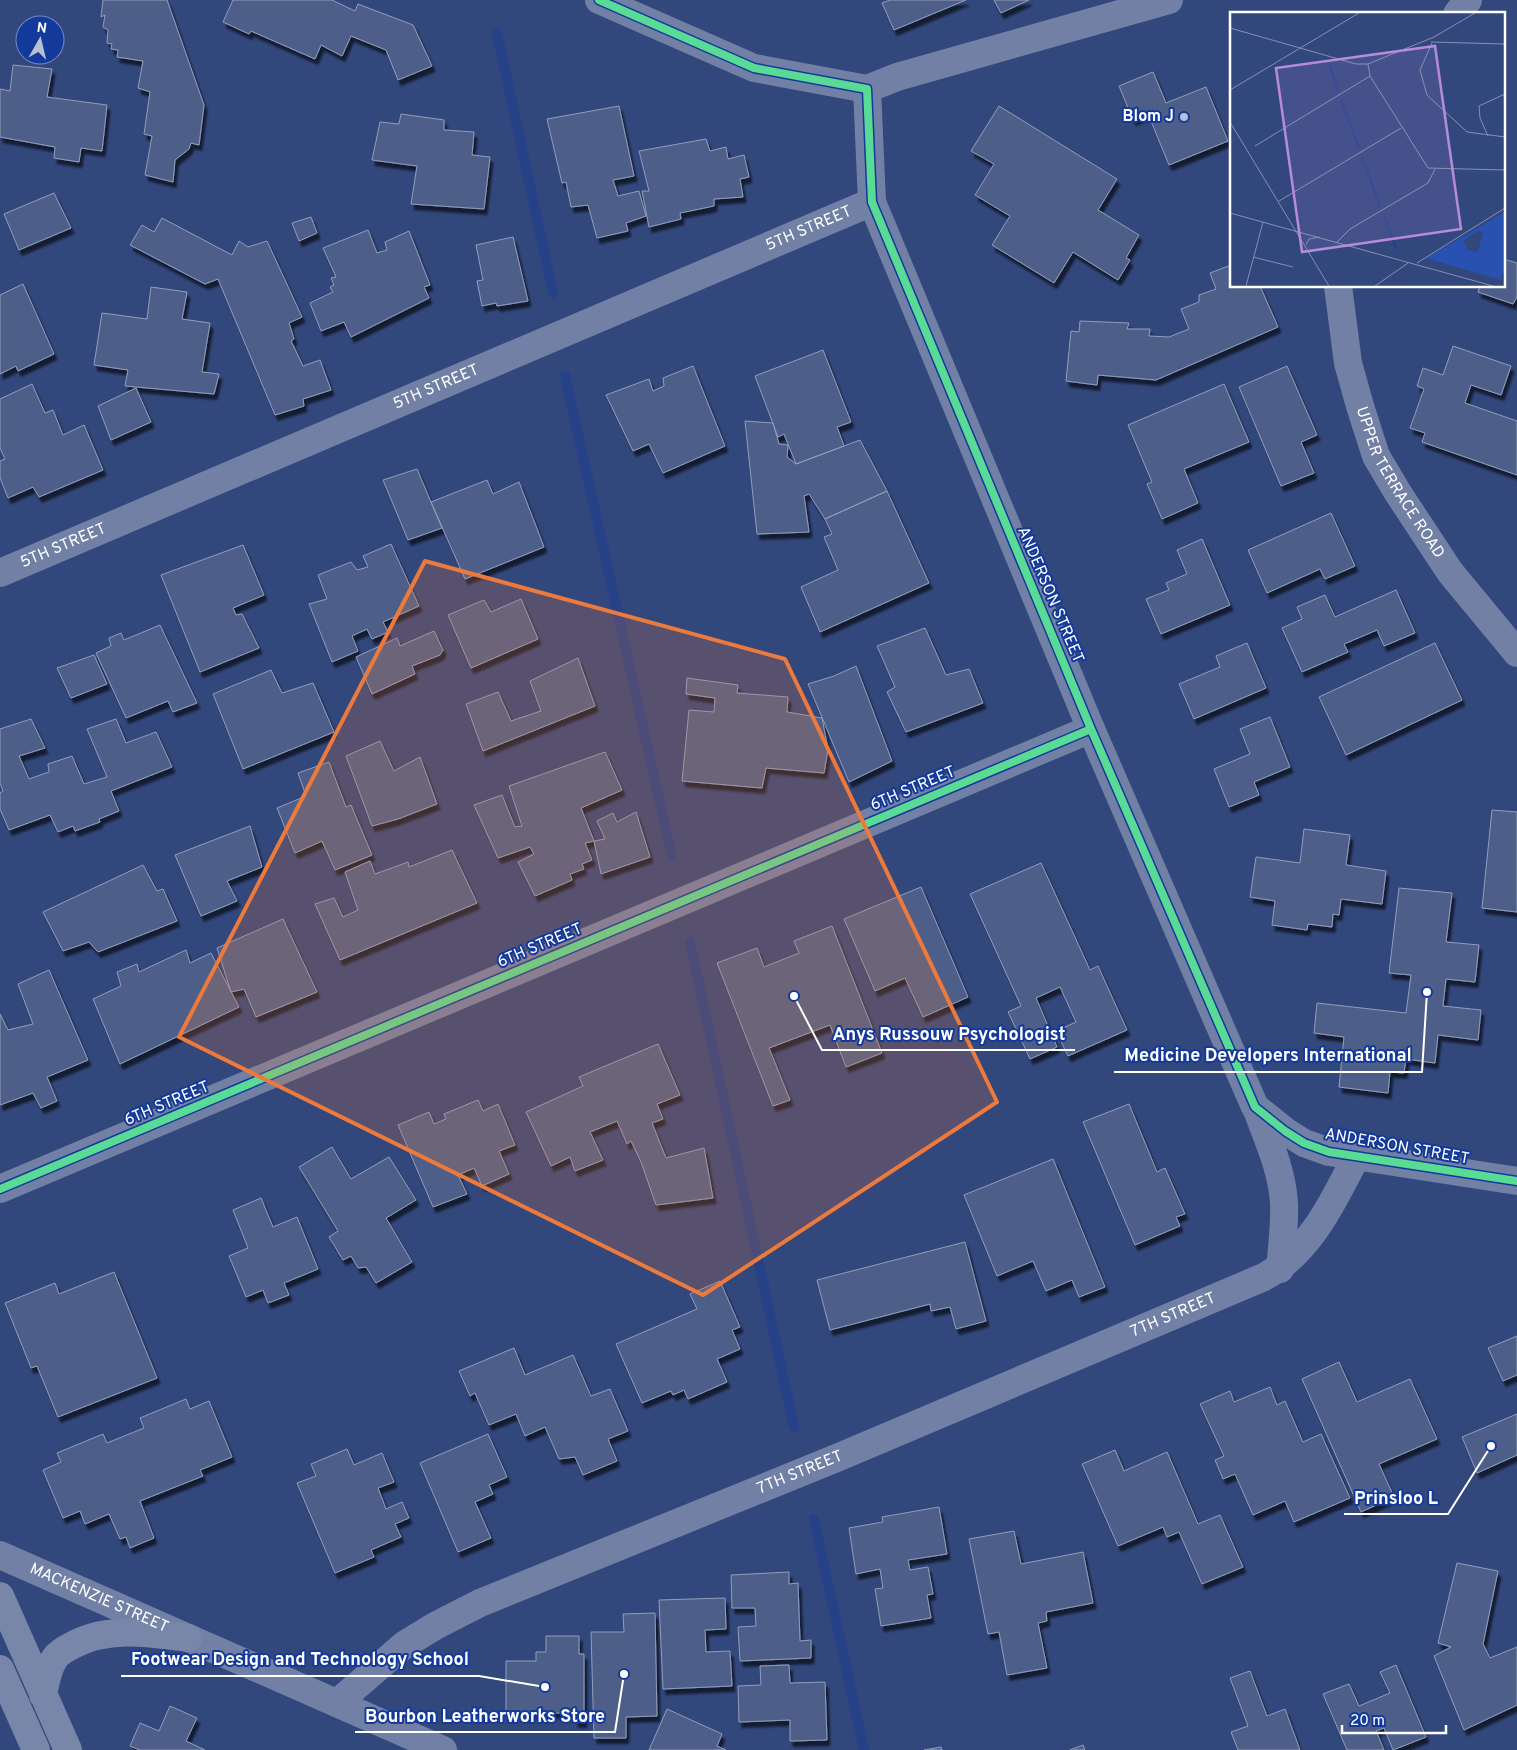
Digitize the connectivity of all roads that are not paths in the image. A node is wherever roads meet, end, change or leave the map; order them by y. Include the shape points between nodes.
1 (599, 0) edge
2 (1169, 0) edge
3 (1468, 0) edge
4 (1459, 12) edge
5 (868, 89) junction
6 (872, 202) junction
7 (1338, 288) edge
8 (0, 573) edge
9 (1517, 653) edge
10 (1091, 729) junction
11 (1255, 1107) junction
12 (1356, 1157) junction
13 (1517, 1181) edge
14 (0, 1189) edge
15 (1280, 1268) junction
16 (0, 1555) edge
17 (0, 1596) edge
18 (188, 1638) junction
19 (0, 1669) edge
20 (43, 1695) junction
21 (337, 1703) junction
22 (36, 1750) edge
23 (68, 1750) edge
24 (443, 1750) edge

1 - 5 street via 754,68
2 - 5 street via 897,77
3 - 4 street
5 - 6 street, ANDERSON STREET
6 - 8 street, 5TH STREET
6 - 10 street, ANDERSON STREET
7 - 9 street, UPPER TERRACE ROAD via 1348,363 1376,456 1450,572
10 - 11 street, ANDERSON STREET
10 - 14 street, 6TH STREET
11 - 12 street, ANDERSON STREET via 1304,1143
11 - 15 street via 1281,1180 1284,1202
12 - 13 street, ANDERSON STREET
12 - 15 street, 7TH STREET via 1315,1230
15 - 21 street, 7TH STREET via 1247,1285 848,1454 480,1603 404,1645
16 - 18 street, MACKENZIE STREET
17 - 20 main road
18 - 20 main road via 143,1632 106,1633 87,1638 55,1657
18 - 21 street, MACKENZIE STREET
19 - 22 main road
20 - 23 main road
21 - 24 street, MACKENZIE STREET

